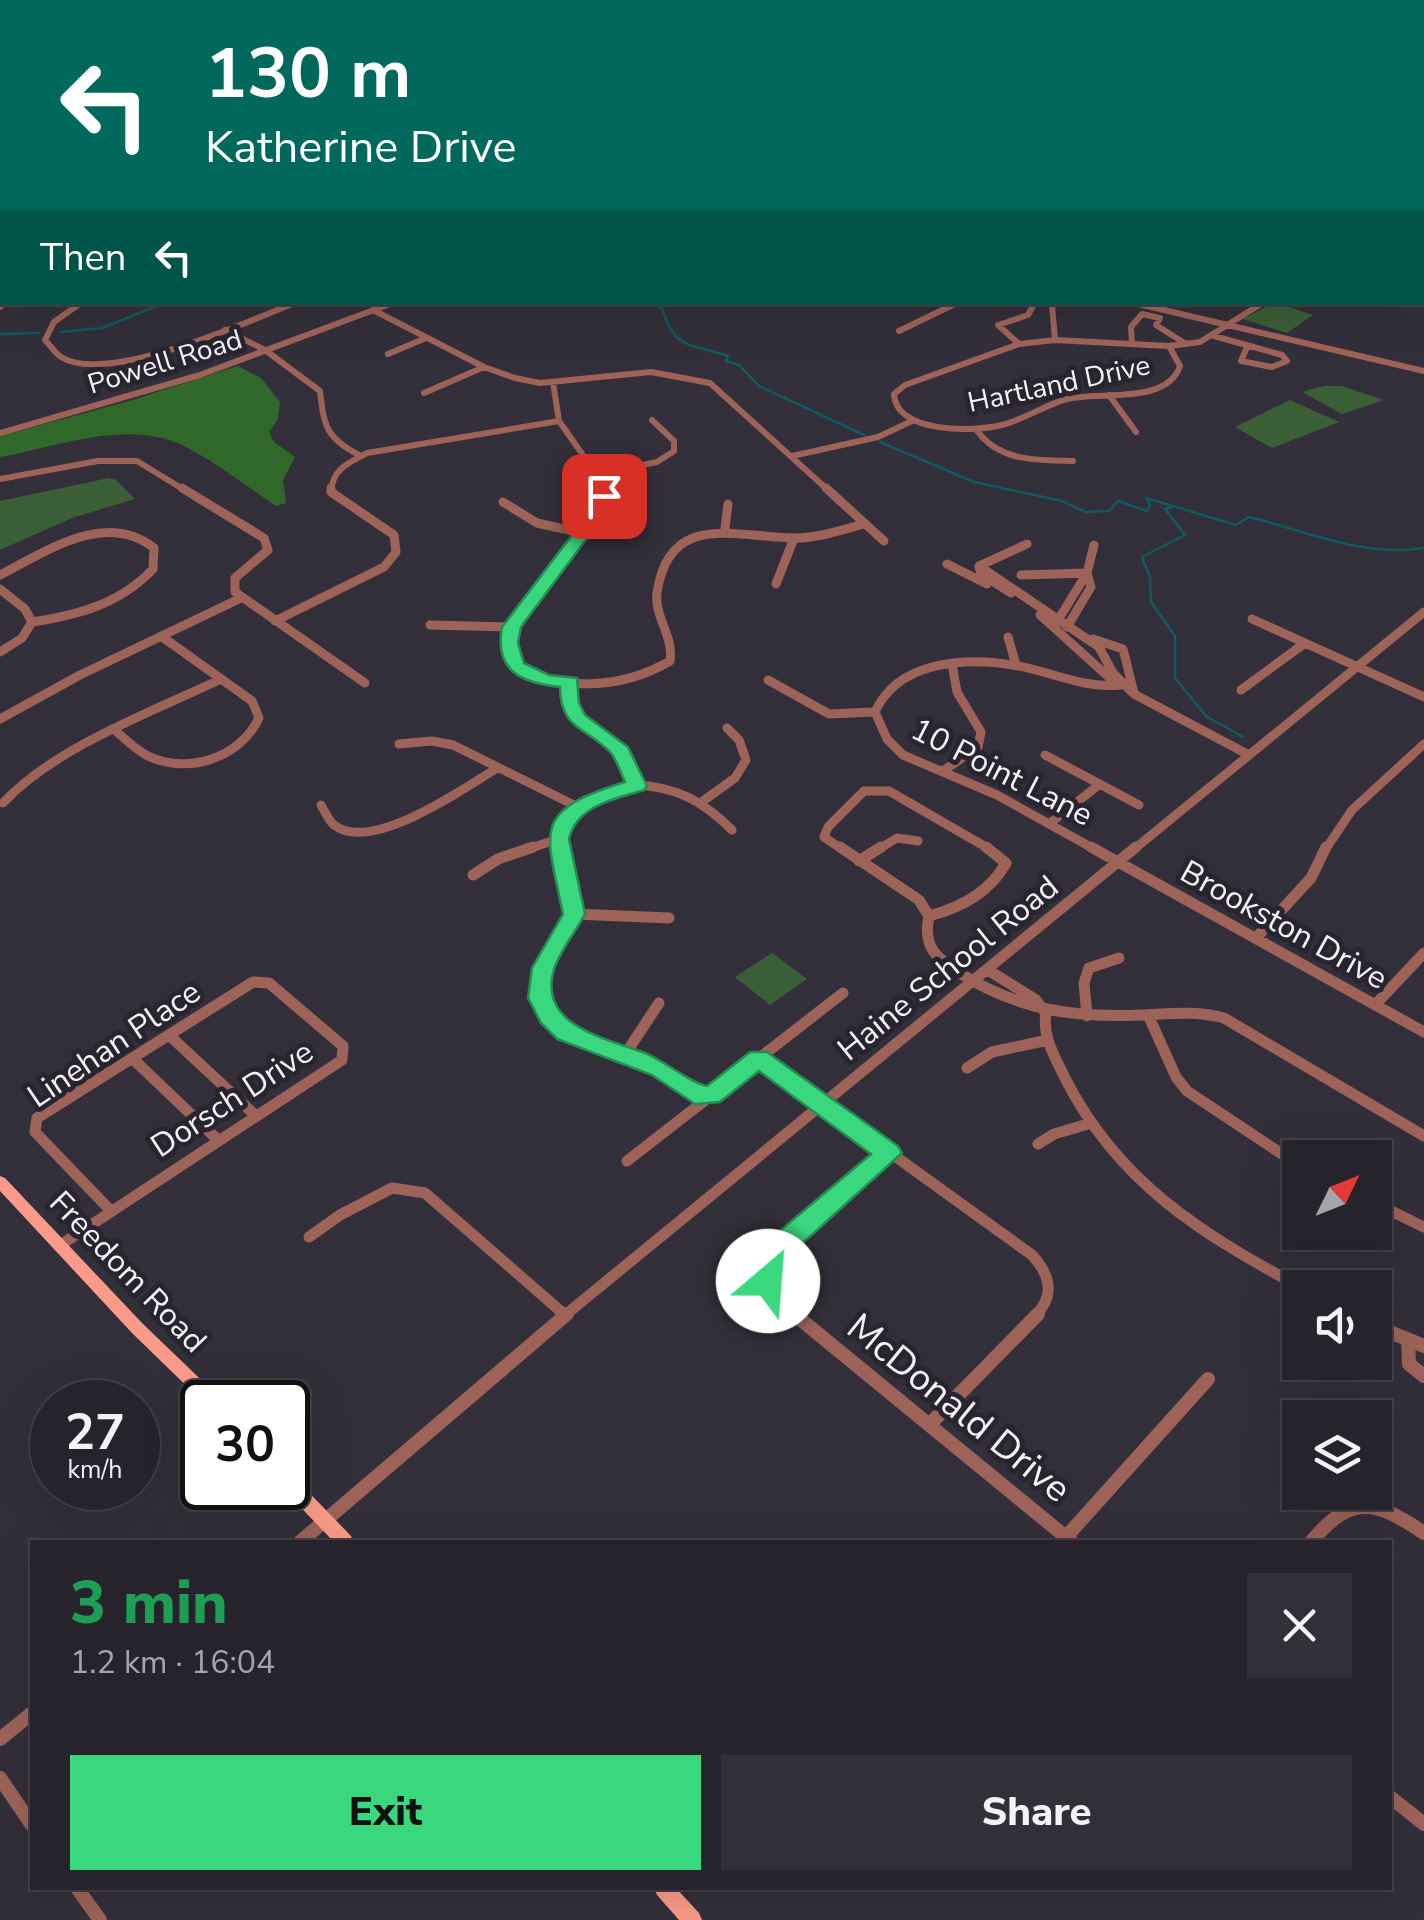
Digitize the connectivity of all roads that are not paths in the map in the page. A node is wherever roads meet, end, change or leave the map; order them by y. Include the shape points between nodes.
1 (1104, 0) edge
2 (1127, 0) edge
3 (78, 305) edge
4 (289, 305) edge
5 (389, 305) edge
6 (953, 305) edge
7 (1033, 305) edge
8 (1052, 305) edge
9 (1143, 305) edge
10 (1259, 305) edge
11 (374, 311) junction
12 (1028, 316) junction
13 (1052, 320) junction
14 (1228, 324) junction
15 (222, 331) junction
16 (899, 332) dead end
17 (1214, 336) junction
18 (426, 338) junction
19 (1055, 340) junction
20 (1019, 344) junction
21 (1132, 344) junction
22 (1186, 345) junction
23 (1169, 346) junction
24 (1247, 347) junction
25 (266, 354) junction
26 (388, 354) dead end
27 (484, 367) junction
28 (1424, 371) edge
29 (553, 382) junction
30 (424, 393) dead end
31 (1110, 394) junction
32 (652, 420) dead end
33 (914, 420) junction
34 (559, 421) junction
35 (976, 429) junction
36 (0, 432) edge
37 (1136, 432) dead end
38 (359, 456) junction
39 (792, 456) junction
40 (1073, 461) dead end
41 (596, 475) junction
42 (0, 479) edge
43 (503, 502) dead end
44 (728, 504) dead end
45 (864, 524) junction
46 (724, 528) junction
47 (582, 533) junction
48 (794, 538) junction
49 (884, 540) dead end
50 (1027, 544) dead end
51 (1094, 545) dead end
52 (947, 564) dead end
53 (979, 566) junction
54 (1087, 573) junction
55 (0, 574) edge
56 (1021, 575) dead end
57 (776, 584) dead end
58 (996, 586) junction
59 (1010, 586) junction
60 (0, 588) edge
61 (241, 598) junction
62 (1424, 612) edge
63 (1252, 619) dead end
64 (275, 620) junction
65 (32, 622) junction
66 (1419, 623) edge
67 (1055, 624) junction
68 (430, 625) dead end
69 (512, 627) junction
70 (1067, 627) junction
71 (161, 636) junction
72 (1083, 636) junction
73 (1008, 637) dead end
74 (1305, 643) junction
75 (1075, 646) junction
76 (0, 652) edge
77 (952, 664) junction
78 (1016, 665) junction
79 (1357, 667) junction
80 (222, 679) junction
81 (768, 680) dead end
82 (570, 682) junction
83 (365, 683) dead end
84 (1120, 685) junction
85 (1240, 690) dead end
86 (1134, 694) junction
87 (1424, 697) edge
88 (875, 712) junction
89 (0, 719) edge
90 (727, 728) dead end
91 (116, 731) junction
92 (399, 744) dead end
93 (1424, 744) edge
94 (1045, 754) dead end
95 (1247, 757) junction
96 (496, 768) junction
97 (944, 771) junction
98 (1100, 784) junction
99 (636, 786) junction
100 (703, 801) junction
101 (3, 804) dead end
102 (1139, 804) dead end
103 (321, 805) dead end
104 (578, 807) junction
105 (1049, 824) junction
106 (732, 830) dead end
107 (558, 839) junction
108 (918, 841) dead end
109 (859, 861) junction
110 (1120, 862) junction
111 (473, 875) dead end
112 (574, 914) junction
113 (928, 916) junction
114 (669, 918) dead end
115 (1256, 938) junction
116 (1424, 953) edge
117 (1120, 958) dead end
118 (988, 970) junction
119 (974, 982) junction
120 (269, 983) joint
121 (843, 993) dead end
122 (659, 1003) dead end
123 (1375, 1005) junction
124 (1046, 1013) junction
125 (1087, 1016) junction
126 (1148, 1016) junction
127 (1424, 1032) edge
128 (170, 1036) junction
129 (1048, 1040) junction
130 (624, 1056) junction
131 (759, 1058) junction
132 (133, 1059) junction
133 (967, 1068) dead end
134 (712, 1096) junction
135 (824, 1105) junction
136 (256, 1116) junction
137 (1088, 1124) junction
138 (1424, 1136) edge
139 (219, 1141) junction
140 (1038, 1144) dead end
141 (889, 1153) junction
142 (1282, 1154) edge
143 (626, 1161) dead end
144 (0, 1182) edge
145 (111, 1211) junction
146 (1392, 1212) edge
147 (1424, 1227) edge
148 (309, 1236) dead end
149 (59, 1246) junction
150 (1282, 1277) edge
151 (566, 1315) junction
152 (1392, 1333) edge
153 (1408, 1340) junction
154 (1424, 1346) edge
155 (1424, 1376) edge
156 (1208, 1379) dead end
157 (191, 1380) edge
158 (929, 1425) junction
159 (310, 1506) edge
160 (326, 1523) junction
161 (1424, 1533) edge
162 (303, 1540) edge
163 (343, 1540) edge
164 (1069, 1540) edge
165 (1313, 1540) edge
166 (30, 1716) edge
167 (0, 1739) edge
168 (0, 1778) edge
169 (1392, 1799) edge
170 (30, 1822) edge
171 (1424, 1824) edge
172 (78, 1890) edge
173 (666, 1890) edge
174 (99, 1920) edge
175 (692, 1920) edge

1 - 2 street
3 - 15 street via 45,336 54,352 79,361 138,359
4 - 15 street
5 - 11 street, Powell Road
6 - 16 street
7 - 12 street
8 - 13 street
9 - 14 street
10 - 14 street
11 - 18 street
11 - 25 street, Powell Road
12 - 13 street
12 - 20 street via 998,326
13 - 19 street
14 - 17 street
14 - 28 street
15 - 25 street
17 - 22 street
17 - 24 street
18 - 26 street
18 - 27 street
19 - 20 street
19 - 21 street
20 - 33 street via 905,385 894,401
21 - 22 street via 1132,327 1142,314 1160,318 1156,326
21 - 23 street
22 - 23 street
23 - 31 street, Hartland Drive via 1180,366 1174,380 1154,390
24 - 24 street via 1282,354 1287,360 1272,367 1240,361
25 - 36 street, Powell Road
25 - 38 street via 320,392 324,426
27 - 29 street
27 - 30 street
29 - 34 street
29 - 39 street via 651,372 710,383
31 - 35 street, Hartland Drive via 1074,398
31 - 37 street
32 - 41 street via 674,440 674,452
33 - 35 street, Hartland Drive
33 - 39 street via 878,437
34 - 38 street
34 - 41 street
35 - 40 street via 1002,453
38 - 64 street via 335,473 331,492 394,535 396,552 384,567
39 - 45 street
41 - 47 street via 604,501
42 - 61 street via 109,459 152,466 267,542 262,558 234,578 232,588
43 - 47 street via 538,522
44 - 46 street
45 - 48 street
45 - 49 street
46 - 48 street
46 - 82 street via 685,539 662,577 656,608 670,661 625,678
47 - 69 street
48 - 57 street
50 - 53 street
51 - 54 street
52 - 58 street
53 - 58 street
53 - 59 street
54 - 56 street
54 - 67 street
54 - 70 street via 1091,587
55 - 65 street via 111,530 133,531 152,544 153,568 127,590 80,614
58 - 59 street
58 - 67 street
59 - 67 street
60 - 65 street
61 - 64 street
61 - 71 street
62 - 66 street, Haine School Road
63 - 74 street
64 - 83 street
65 - 76 street
66 - 79 street, Haine School Road
67 - 70 street
67 - 75 street
68 - 69 street
69 - 82 street via 509,651 518,667 545,680
70 - 72 street
71 - 80 street
71 - 89 street
72 - 75 street
72 - 84 street via 1098,647
72 - 86 street via 1123,649
73 - 78 street
74 - 79 street
74 - 85 street
75 - 84 street
77 - 78 street
77 - 88 street via 915,672 886,691
77 - 97 street via 957,692 981,732 978,747
78 - 84 street via 1100,689
79 - 87 street
79 - 95 street, Haine School Road
80 - 91 street
80 - 91 street via 258,712 254,730 236,748 197,761 167,761 146,756
81 - 88 street via 829,714
82 - 99 street via 577,718 621,751
84 - 86 street
84 - 95 street via 1139,704
86 - 95 street
88 - 97 street, 10 Point Lane via 903,755
90 - 100 street via 748,757
91 - 101 street via 12,790
92 - 96 street via 442,742
93 - 115 street via 1352,810 1311,878
94 - 98 street
95 - 110 street, Haine School Road
96 - 103 street via 382,830 341,826
96 - 104 street
97 - 105 street, 10 Point Lane
98 - 102 street
98 - 105 street
99 - 100 street via 677,790
99 - 104 street
100 - 106 street
104 - 107 street
105 - 110 street, 10 Point Lane
107 - 111 street via 498,858
107 - 112 street
108 - 109 street via 897,838
109 - 113 street via 911,893
109 - 113 street via 828,842 825,832 856,796 872,788 889,791 1003,858 1001,872 955,910
110 - 115 street, Brookston Drive
110 - 118 street, Haine School Road
112 - 114 street
112 - 130 street via 543,968 540,998 566,1032
113 - 119 street via 924,936 930,951
115 - 123 street, Brookston Drive
116 - 123 street
117 - 125 street via 1097,960 1087,969
118 - 119 street, Haine School Road
118 - 124 street
119 - 124 street via 1026,1010
119 - 135 street, Haine School Road
120 - 128 street, Linehan Place via 254,982
120 - 136 street, Dorsch Drive via 344,1050 342,1060
121 - 131 street
122 - 130 street
123 - 127 street, Brookston Drive
124 - 125 street
124 - 129 street
125 - 126 street
126 - 138 street via 1190,1011 1224,1018
126 - 142 street via 1188,1091
128 - 132 street, Linehan Place
128 - 136 street
129 - 133 street via 992,1052
129 - 137 street
130 - 134 street via 660,1069 695,1094
131 - 134 street
131 - 135 street
132 - 139 street
132 - 145 street, Linehan Place via 37,1118 33,1128
134 - 143 street
135 - 141 street
135 - 151 street, Haine School Road
136 - 139 street, Dorsch Drive
137 - 140 street
137 - 150 street via 1164,1205
139 - 145 street, Dorsch Drive
141 - 158 street, McDonald Drive via 785,1242 768,1267 768,1281 786,1310
141 - 158 street via 1026,1250 1050,1284 1047,1304
144 - 149 main road, Freedom Road
145 - 149 street, Dorsch Drive
146 - 147 street
148 - 151 street via 392,1188 426,1193
149 - 157 main road, Freedom Road
151 - 160 street, Haine School Road
152 - 153 street
153 - 154 street
153 - 155 street via 1409,1364
156 - 164 street
158 - 164 street, McDonald Drive
159 - 160 main road
160 - 162 street, Haine School Road
160 - 163 main road
161 - 165 street via 1389,1510 1351,1506 1332,1516
166 - 167 street
168 - 170 street
169 - 171 street
172 - 174 street
173 - 175 main road

